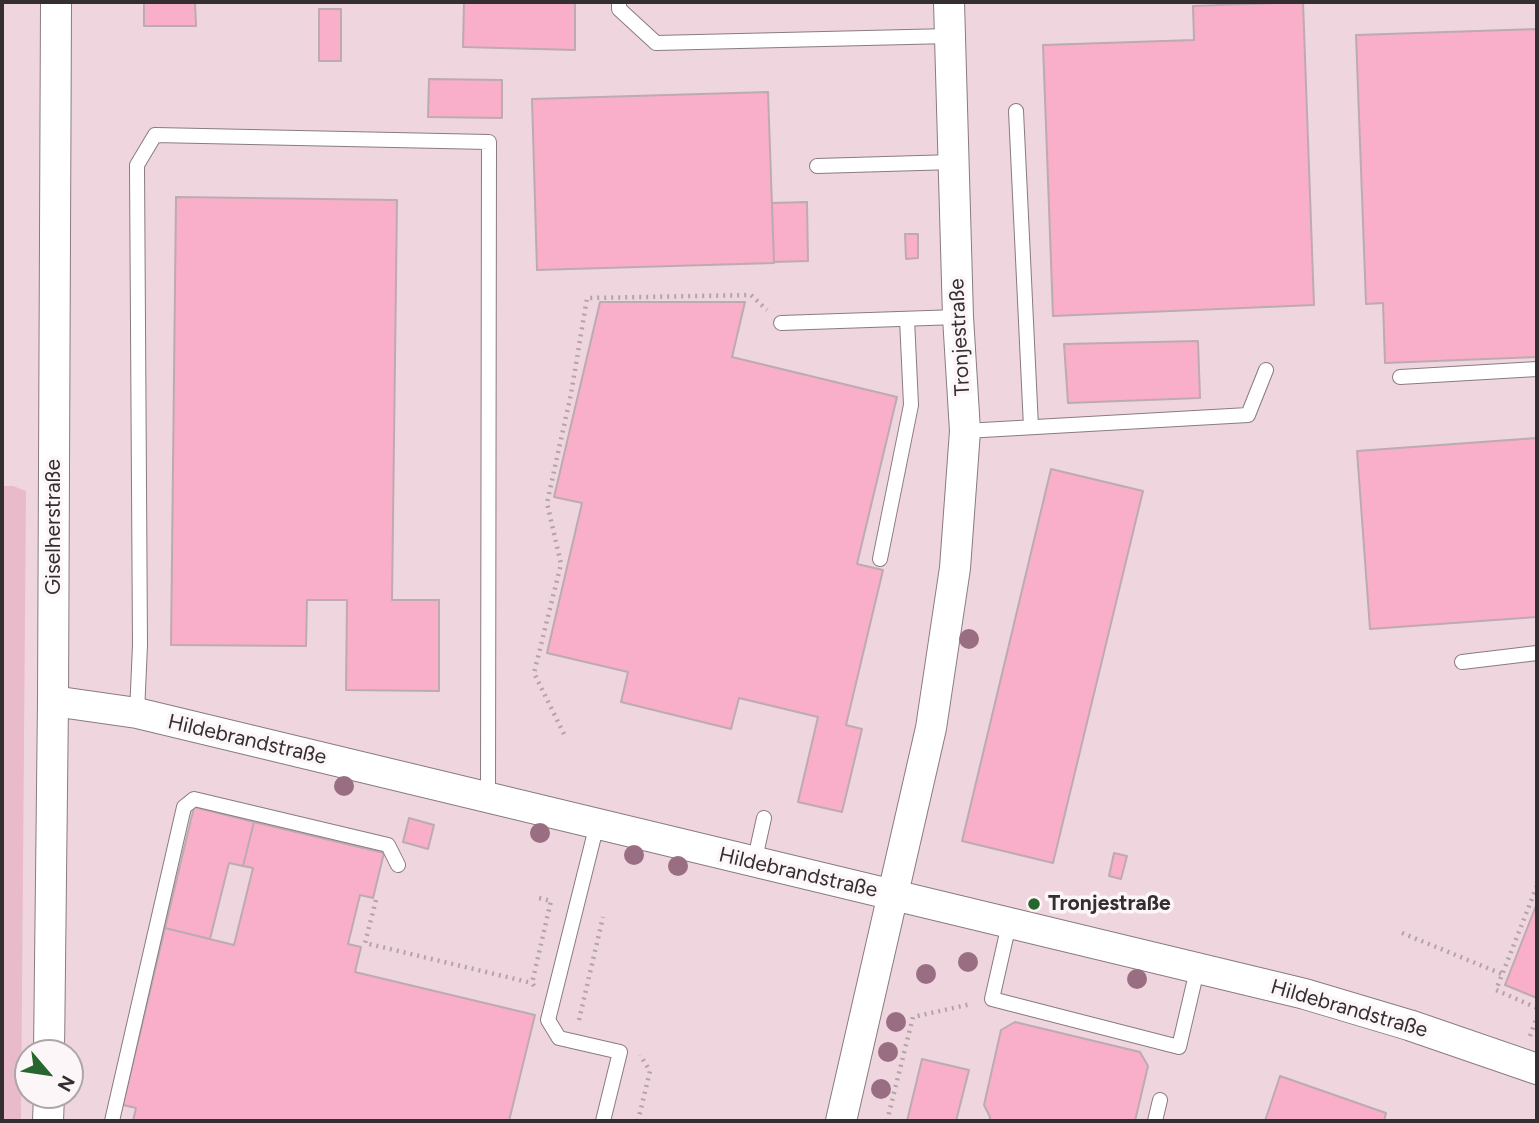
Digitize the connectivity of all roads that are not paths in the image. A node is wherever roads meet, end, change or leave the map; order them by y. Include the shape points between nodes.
1 (56, 2) edge
2 (619, 2) edge
3 (949, 2) edge
4 (950, 36) junction
5 (1016, 111) dead end
6 (954, 162) junction
7 (817, 166) dead end
8 (958, 317) junction
9 (907, 319) junction
10 (781, 323) road end
11 (1537, 369) edge
12 (1266, 370) dead end
13 (1400, 377) dead end
14 (1031, 427) junction
15 (965, 431) junction
16 (880, 559) dead end
17 (1537, 653) edge
18 (1462, 662) dead end
19 (54, 701) junction
20 (137, 713) junction
21 (488, 797) junction
22 (764, 818) dead end
23 (597, 824) junction
24 (754, 863) junction
25 (398, 865) dead end
26 (894, 896) junction
27 (1009, 924) junction
28 (1198, 970) junction
29 (49, 1039) edge
30 (1537, 1069) edge
31 (1160, 1100) dead end
32 (112, 1121) edge
33 (603, 1121) edge
34 (841, 1121) edge
35 (1155, 1121) edge

1 - 19 street, Giselherstraße
2 - 4 lane via 619,9 656,43
3 - 4 street, Tronjestraße
4 - 6 street, Tronjestraße
5 - 14 lane
6 - 7 lane
6 - 8 street, Tronjestraße
8 - 9 lane
8 - 15 street, Tronjestraße
9 - 10 lane
9 - 16 lane via 911,405
11 - 13 lane
12 - 14 lane via 1248,415
14 - 15 lane
15 - 26 street, Tronjestraße via 955,568 931,728
17 - 18 lane
19 - 20 street, Hildebrandstraße
19 - 29 street, Giselherstraße
20 - 21 street, Hildebrandstraße
20 - 21 lane via 137,164 155,135 489,142
21 - 23 street, Hildebrandstraße
22 - 24 lane
23 - 24 street, Hildebrandstraße
23 - 33 lane via 548,1020 559,1038 620,1052
24 - 26 street, Hildebrandstraße
25 - 32 lane via 388,845 194,799 184,807
26 - 27 street, Hildebrandstraße
26 - 34 street, Tronjestraße
27 - 28 street, Hildebrandstraße
27 - 28 lane via 992,999 1179,1046
28 - 30 street, Hildebrandstraße via 1409,1024
31 - 35 lane

